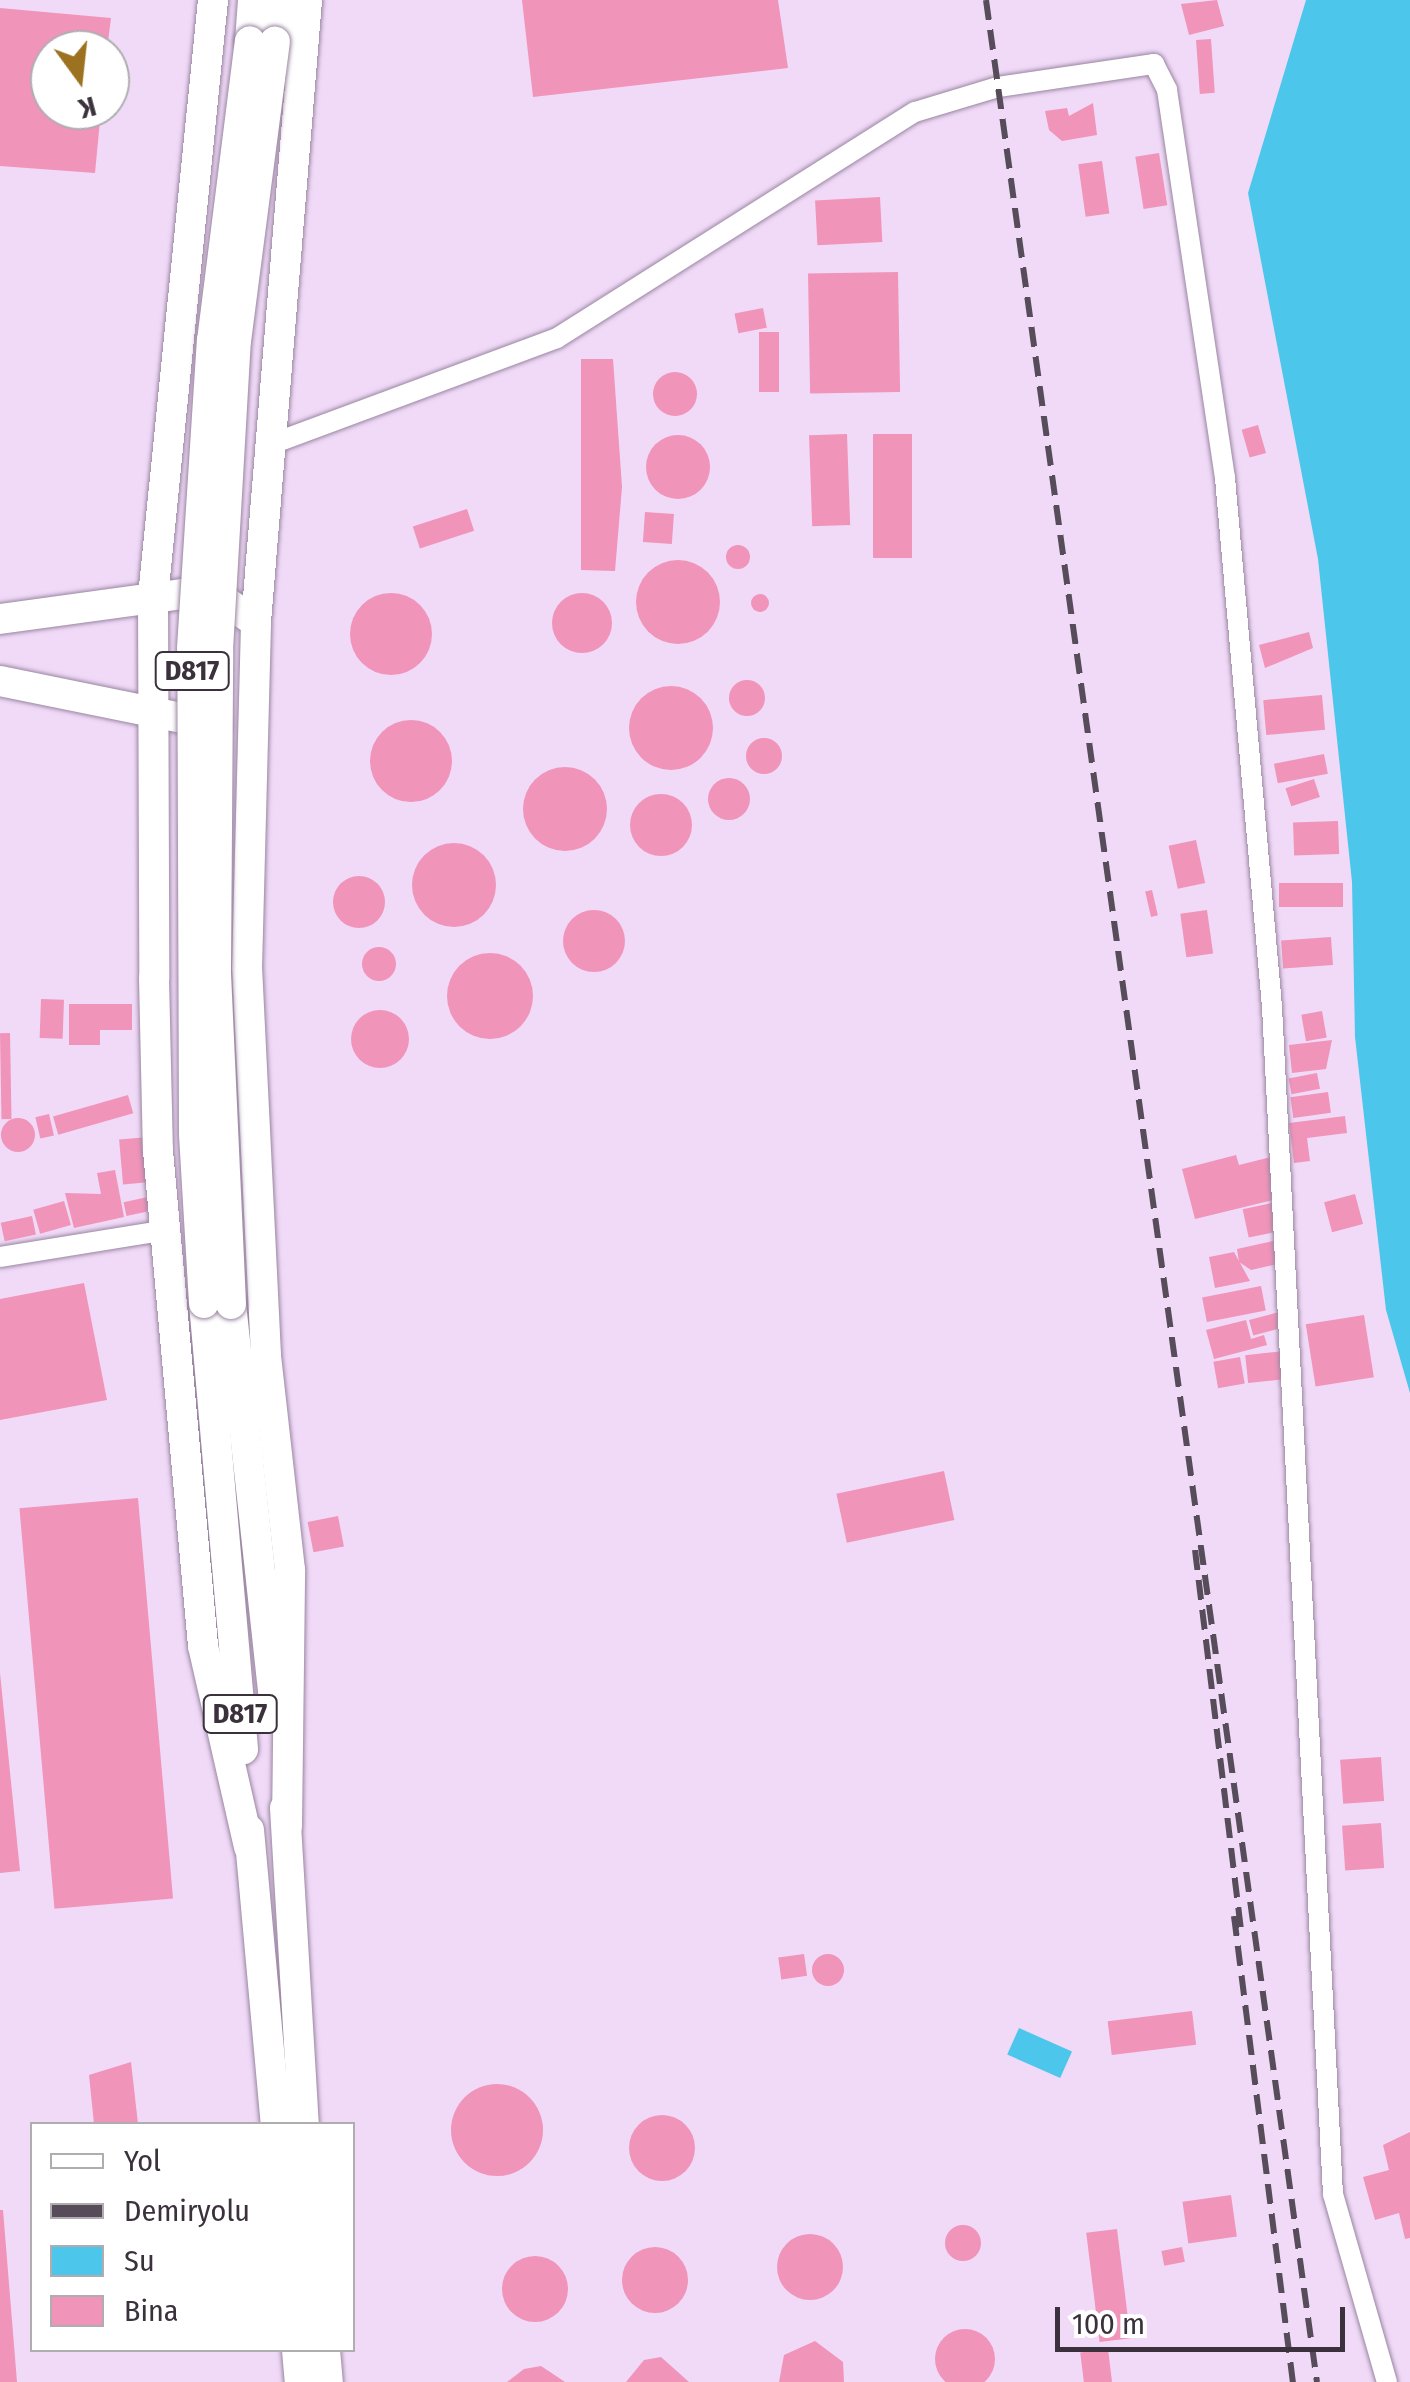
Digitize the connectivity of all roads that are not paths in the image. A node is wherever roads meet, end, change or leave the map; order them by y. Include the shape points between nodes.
1 (213, 0) edge
2 (253, 0) edge
3 (278, 0) edge
4 (307, 0) edge
5 (262, 41) junction
6 (272, 444) junction
7 (153, 597) junction
8 (0, 619) edge
9 (256, 622) junction
10 (0, 681) edge
11 (149, 713) junction
12 (253, 719) junction
13 (166, 1230) junction
14 (0, 1256) edge
15 (218, 1304) junction
16 (287, 1826) junction
17 (250, 1847) junction
18 (276, 2122) edge
19 (304, 2122) edge
20 (297, 2352) edge
21 (325, 2352) edge
22 (300, 2382) edge
23 (328, 2382) edge
24 (1386, 2382) edge

1 - 7 highway
2 - 5 highway, D817
3 - 5 highway, D817
4 - 6 highway
5 - 15 highway, D817, bridge via 218,650
6 - 9 highway
6 - 24 street via 557,338 915,112 998,87 1154,64 1168,90 1225,478 1272,1008 1333,2194
7 - 8 highway
7 - 9 highway via 228,604
7 - 11 highway
9 - 12 highway
10 - 11 highway
11 - 12 highway via 177,724
11 - 13 highway
12 - 16 highway via 248,986 266,1355 290,1570
13 - 14 street
13 - 17 highway via 204,1646
15 - 16 highway, D817
15 - 17 highway, D817
16 - 19 highway, D817
17 - 18 highway, D817
20 - 22 highway
21 - 23 highway

